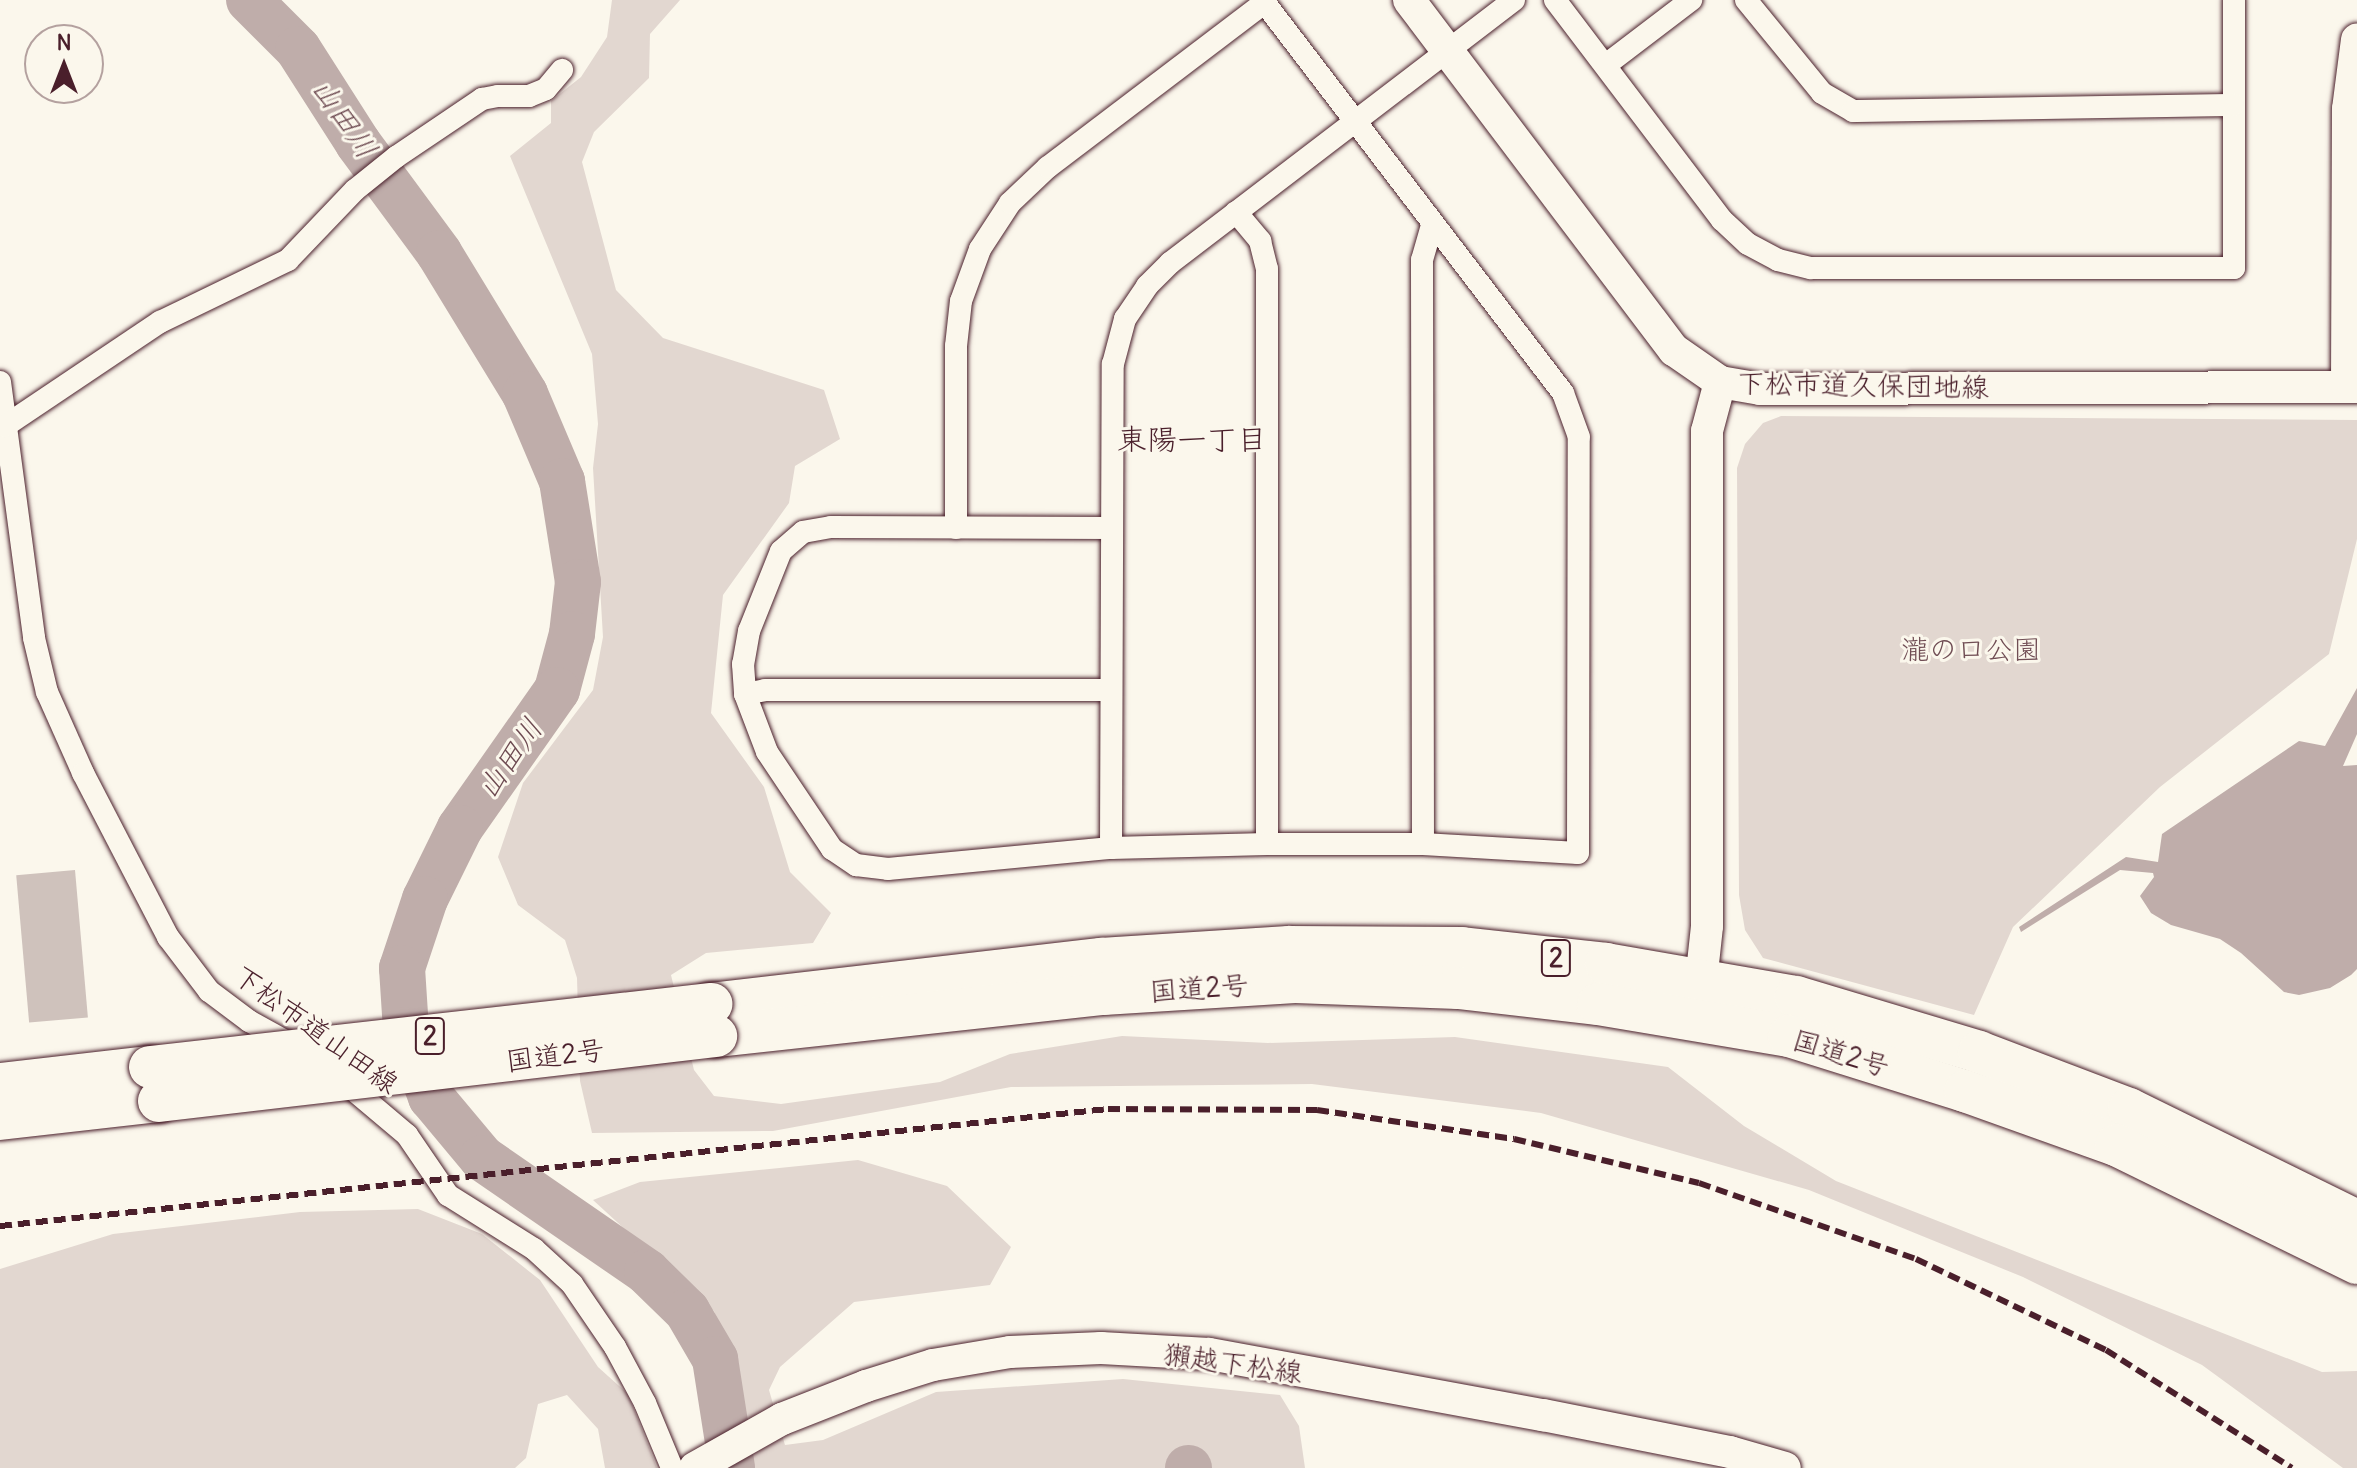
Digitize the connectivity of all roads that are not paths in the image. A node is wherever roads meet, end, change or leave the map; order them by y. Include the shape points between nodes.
1 (1409, 0) edge
2 (1514, 0) edge
3 (1555, 0) edge
4 (1691, 0) edge
5 (1746, 0) edge
6 (2234, 0) edge
7 (1263, 2) edge
8 (2357, 40) edge
9 (1448, 50) junction
10 (1607, 64) junction
11 (562, 70) dead end
12 (2233, 105) junction
13 (1357, 120) junction
14 (1236, 212) junction
15 (1432, 224) junction
16 (0, 382) edge
17 (1720, 382) junction
18 (2352, 387) edge
19 (5, 426) junction
20 (956, 528) junction
21 (1112, 528) junction
22 (1111, 690) junction
23 (745, 694) junction
24 (1267, 844) junction
25 (1423, 844) junction
26 (1111, 848) junction
27 (1700, 999) junction
28 (0, 1084) edge
29 (154, 1084) junction
30 (0, 1119) edge
31 (2357, 1221) edge
32 (2357, 1263) edge
33 (672, 1468) edge
34 (695, 1468) edge
35 (1785, 1468) edge

1 - 9 street, 下松市道久保団地線
2 - 9 street
3 - 10 street
4 - 10 street
5 - 12 street via 1822,93 1853,111
6 - 12 street
7 - 13 street
7 - 20 street via 1048,167 1010,203 980,249 961,301 956,346
8 - 18 street via 2348,109
9 - 13 street
9 - 17 street, 下松市道久保団地線 via 1674,350
10 - 12 street via 1722,220 1778,260 1811,268 2234,268
11 - 19 street via 546,89 529,96 482,99 369,179 288,260 160,322
13 - 14 street
13 - 15 street
14 - 21 street via 1147,286 1125,319 1113,364
14 - 24 street via 1260,241 1267,269
15 - 25 street via 1422,260
15 - 25 street via 1563,393 1579,437 1578,853
16 - 19 street, 下松市道山田線
17 - 18 street, 下松市道久保団地線 via 1760,389
17 - 27 street via 1707,431 1707,926
19 - 33 street, 下松市道山田線 via 34,638 47,692 168,937 209,991 371,1102 407,1135 448,1195 534,1249 572,1284 615,1347
20 - 21 street
20 - 23 street via 831,527 803,532 781,551 749,631
21 - 22 street
22 - 23 street
22 - 26 street
23 - 26 street via 767,752 832,849 856,865 888,869
24 - 25 street
24 - 26 street
27 - 29 highway, 国道2号 / 2, bridge via 1295,982 713,1020
27 - 31 highway, 国道2号 / 2 via 1796,997 1979,1052 2129,1109
27 - 32 highway, 国道2号 / 2 via 1789,1036 2116,1145
28 - 29 highway, 国道2号 / 2
29 - 30 highway, 国道2号 / 2
34 - 35 street, 獺越下松線 via 782,1419 933,1365 1010,1352 1101,1348 1209,1354 1730,1452

